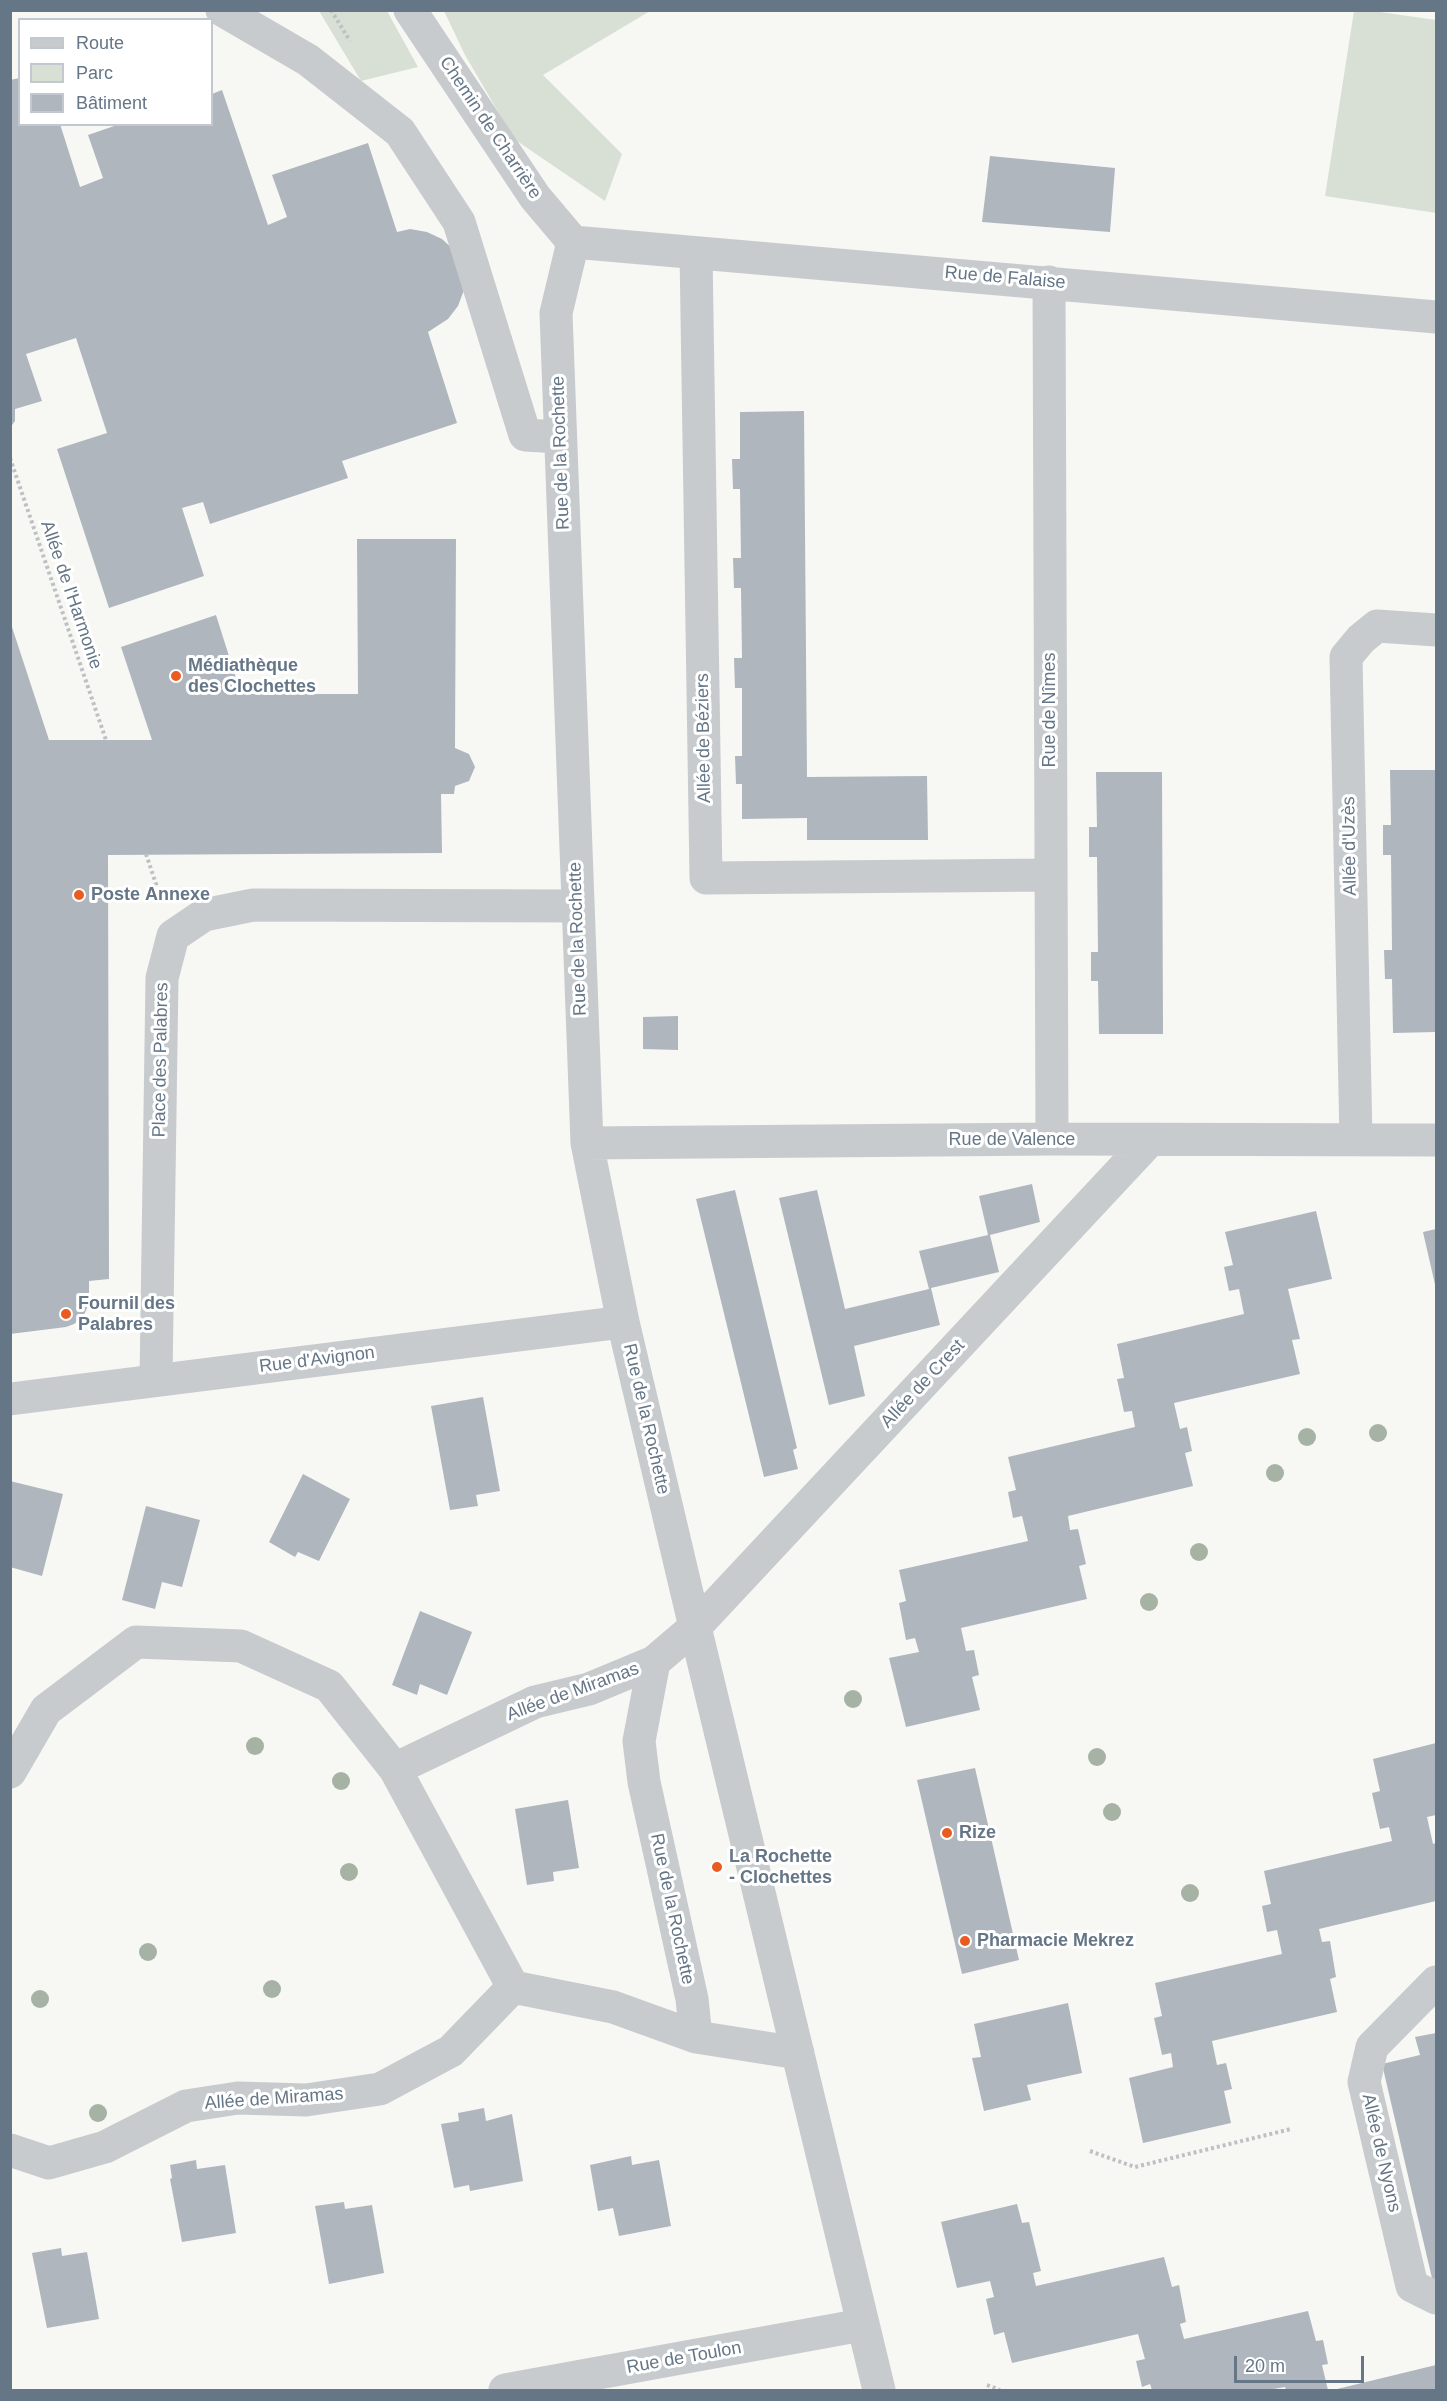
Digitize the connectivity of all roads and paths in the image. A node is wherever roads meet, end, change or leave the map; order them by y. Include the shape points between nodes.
1 (222, 10) edge
2 (410, 10) edge
3 (573, 242) junction
4 (696, 253) junction
5 (1049, 282) junction
6 (1437, 317) edge
7 (560, 437) junction
8 (10, 458) edge
9 (1437, 630) edge
10 (106, 740) dead end
11 (1050, 875) junction
12 (576, 906) junction
13 (1052, 1139) junction
14 (1150, 1140) junction
15 (1356, 1140) junction
16 (1437, 1140) edge
17 (587, 1143) junction
18 (623, 1322) junction
19 (156, 1380) junction
20 (10, 1399) edge
21 (695, 1627) junction
22 (654, 1662) junction
23 (395, 1768) junction
24 (10, 1772) edge
25 (1437, 1982) edge
26 (513, 1987) junction
27 (696, 2037) junction
28 (798, 2053) junction
29 (1291, 2129) dead end
30 (10, 2150) edge
31 (1090, 2151) dead end
32 (1437, 2298) edge
33 (862, 2325) junction
34 (987, 2385) dead end
35 (505, 2391) edge
36 (879, 2391) edge
37 (1000, 2391) edge

1 - 7 street via 308,60 400,132 459,222 525,435
2 - 3 street, Chemin de Charrière via 535,197
3 - 4 street, Rue de Falaise
3 - 7 street, Rue de la Rochette via 556,313
4 - 5 street, Rue de Falaise
4 - 11 street, Allée de Béziers via 706,878
5 - 6 street, Rue de Falaise
5 - 11 street, Rue de Nîmes
7 - 12 street, Rue de la Rochette
8 - 10 path, Allée de l'Harmonie
9 - 15 street, Allée d'Uzès via 1377,626 1346,657
11 - 13 street, Rue de Nîmes
12 - 17 street, Rue de la Rochette
12 - 19 street, Place des Palabres via 254,905 204,915 173,936 162,978
13 - 14 street, Rue de Valence
13 - 17 street, Rue de Valence
14 - 15 street, Rue de Valence
14 - 21 street, Allée de Crest
15 - 16 street, Rue de Valence
17 - 18 street, Rue de la Rochette
18 - 19 street, Rue d'Avignon
18 - 21 street, Rue de la Rochette
19 - 20 street, Rue d'Avignon
21 - 22 street
21 - 28 street, Rue de la Rochette
22 - 23 street, Allée de Miramas via 589,1689 535,1702
22 - 27 street, Rue de la Rochette via 639,1741 644,1782 692,1999
23 - 24 street via 329,1686 242,1646 136,1641 46,1710
23 - 26 street
25 - 32 street, Allée de Nyons via 1372,2048 1364,2082 1413,2286
26 - 27 street via 613,2007
26 - 30 street, Allée de Miramas via 451,2051 380,2089 306,2100 238,2098 186,2106 105,2146 49,2163
27 - 28 street
28 - 33 street, Rue de la Rochette
29 - 31 path via 1135,2167
33 - 35 street, Rue de Toulon
33 - 36 street, Rue de la Rochette
34 - 37 path

